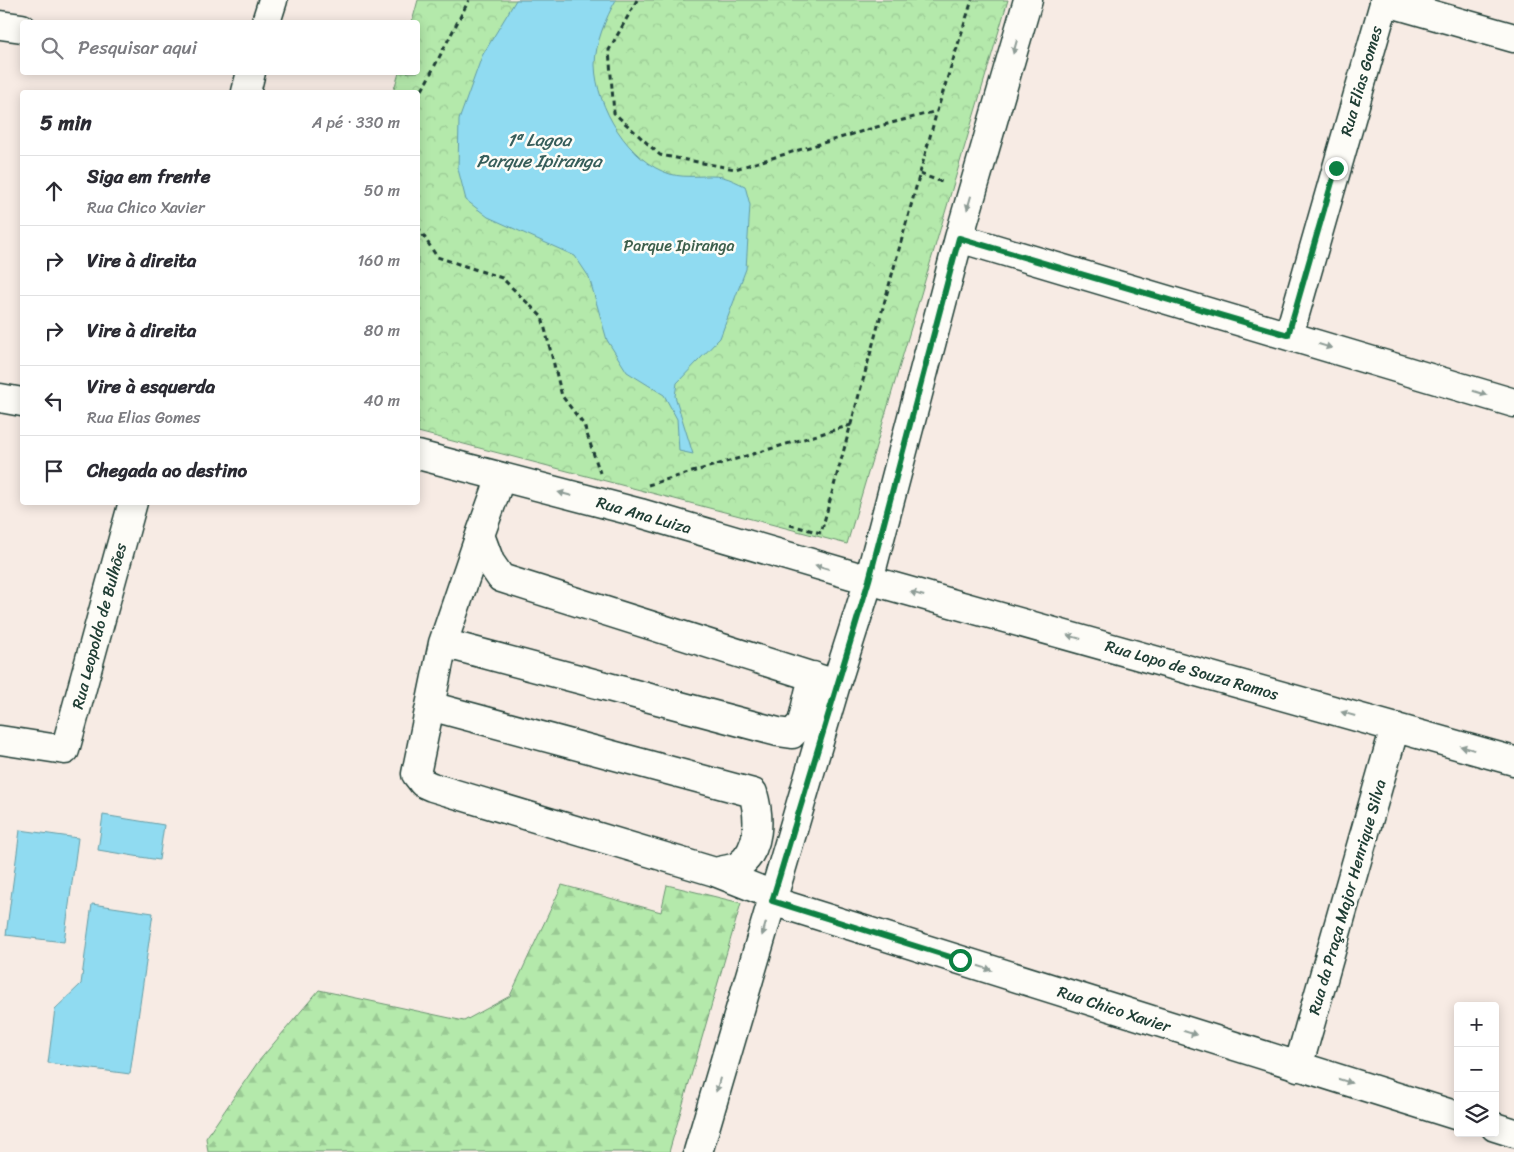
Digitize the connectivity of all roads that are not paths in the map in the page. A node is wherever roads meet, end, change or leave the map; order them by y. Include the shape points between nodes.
1 (272, 0) edge
2 (1028, 0) edge
3 (1385, 0) edge
4 (267, 20) edge
5 (0, 25) edge
6 (20, 28) edge
7 (1514, 38) edge
8 (250, 75) edge
9 (246, 90) edge
10 (959, 238) junction
11 (1288, 335) junction
12 (0, 398) edge
13 (20, 402) edge
14 (1514, 403) edge
15 (420, 456) edge
16 (501, 477) junction
17 (132, 505) edge
18 (480, 535) junction
19 (869, 580) junction
20 (443, 643) junction
21 (825, 680) junction
22 (430, 706) junction
23 (1396, 727) junction
24 (0, 740) edge
25 (1514, 761) edge
26 (715, 872) junction
27 (772, 898) junction
28 (1298, 1067) junction
29 (1454, 1115) edge
30 (1499, 1128) edge
31 (1514, 1132) edge
32 (698, 1152) edge

1 - 4 street
2 -> 10 street
3 - 7 street
3 - 11 street, Rua Elias Gomes
5 - 6 street
8 - 9 street
10 - 11 street
10 - 19 street
11 -> 14 street
12 - 13 street
15 - 16 street, Rua Ana Luiza
16 - 18 street, Rua Chico Xavier
19 -> 16 street, Rua Ana Luiza via 640,513
17 - 24 street, Rua Leopoldo de Bulhões via 65,750
18 - 20 street, Rua Chico Xavier
18 - 21 street via 490,562 501,578
19 - 21 street
23 -> 19 street, Rua Lopo de Souza Ramos
20 - 21 street via 792,734 802,723
20 - 22 street, Rua Chico Xavier
21 - 27 street
22 - 26 street, Rua Chico Xavier via 416,774 423,783
22 - 26 street via 753,793 758,810 753,850 737,866
25 -> 23 street, Rua Lopo de Souza Ramos
23 - 28 street, Rua da Praça Major Henrique Silva
26 - 27 street, Rua Chico Xavier
27 -> 28 street, Rua Chico Xavier
27 -> 32 street
28 -> 29 street, Rua Chico Xavier
30 - 31 street

